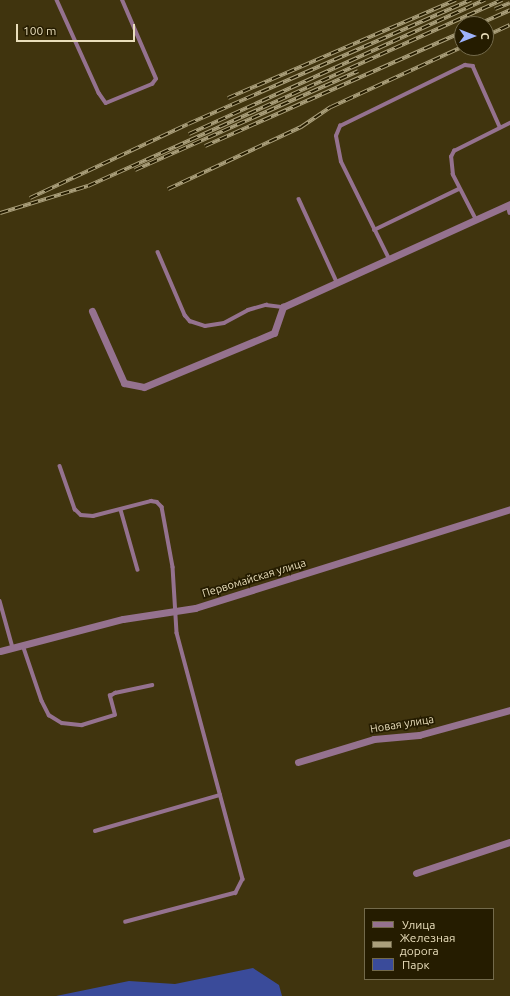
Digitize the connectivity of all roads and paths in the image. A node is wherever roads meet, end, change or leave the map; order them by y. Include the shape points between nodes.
1 (57, 0) edge
2 (122, 0) edge
3 (510, 123) edge
4 (500, 128) junction
5 (459, 189) junction
6 (299, 199) dead end
7 (509, 205) edge
8 (510, 213) edge
9 (476, 220) junction
10 (374, 230) junction
11 (158, 252) dead end
12 (389, 259) junction
13 (337, 282) junction
14 (283, 307) junction
15 (92, 311) dead end
16 (60, 466) dead end
17 (510, 509) edge
18 (121, 510) junction
19 (138, 570) dead end
20 (0, 601) edge
21 (176, 612) junction
22 (23, 645) junction
23 (13, 648) junction
24 (0, 651) edge
25 (152, 685) dead end
26 (510, 710) edge
27 (298, 762) dead end
28 (220, 795) junction
29 (95, 831) dead end
30 (510, 842) edge
31 (416, 873) dead end
32 (126, 922) dead end

1 - 2 lane via 99,93 106,103 152,84 156,79
3 - 4 lane
4 - 5 lane via 454,151 450,164
4 - 10 lane via 473,66 465,65 340,126 336,136 341,162
5 - 9 lane
5 - 10 lane
6 - 13 lane
7 - 8 lane
7 - 9 street
9 - 12 street
10 - 12 lane
11 - 14 lane via 185,315 190,321 205,326 224,323 248,310 266,305
12 - 13 street
13 - 14 street
14 - 15 street via 274,333 144,388 124,383
16 - 18 lane via 75,509 81,515 93,516
17 - 21 street, Первомайская улица
18 - 19 lane
18 - 21 lane via 150,501 157,502 162,507 173,567
20 - 23 lane
21 - 22 street, Первомайская улица via 123,619
21 - 28 lane via 177,633
22 - 23 street, Первомайская улица
22 - 25 lane via 42,701 49,715 62,723 82,725 115,715 110,696
23 - 24 street, Первомайская улица
26 - 27 street, Новая улица via 419,735 374,739
28 - 29 lane
28 - 32 lane via 244,879 236,893
30 - 31 street

